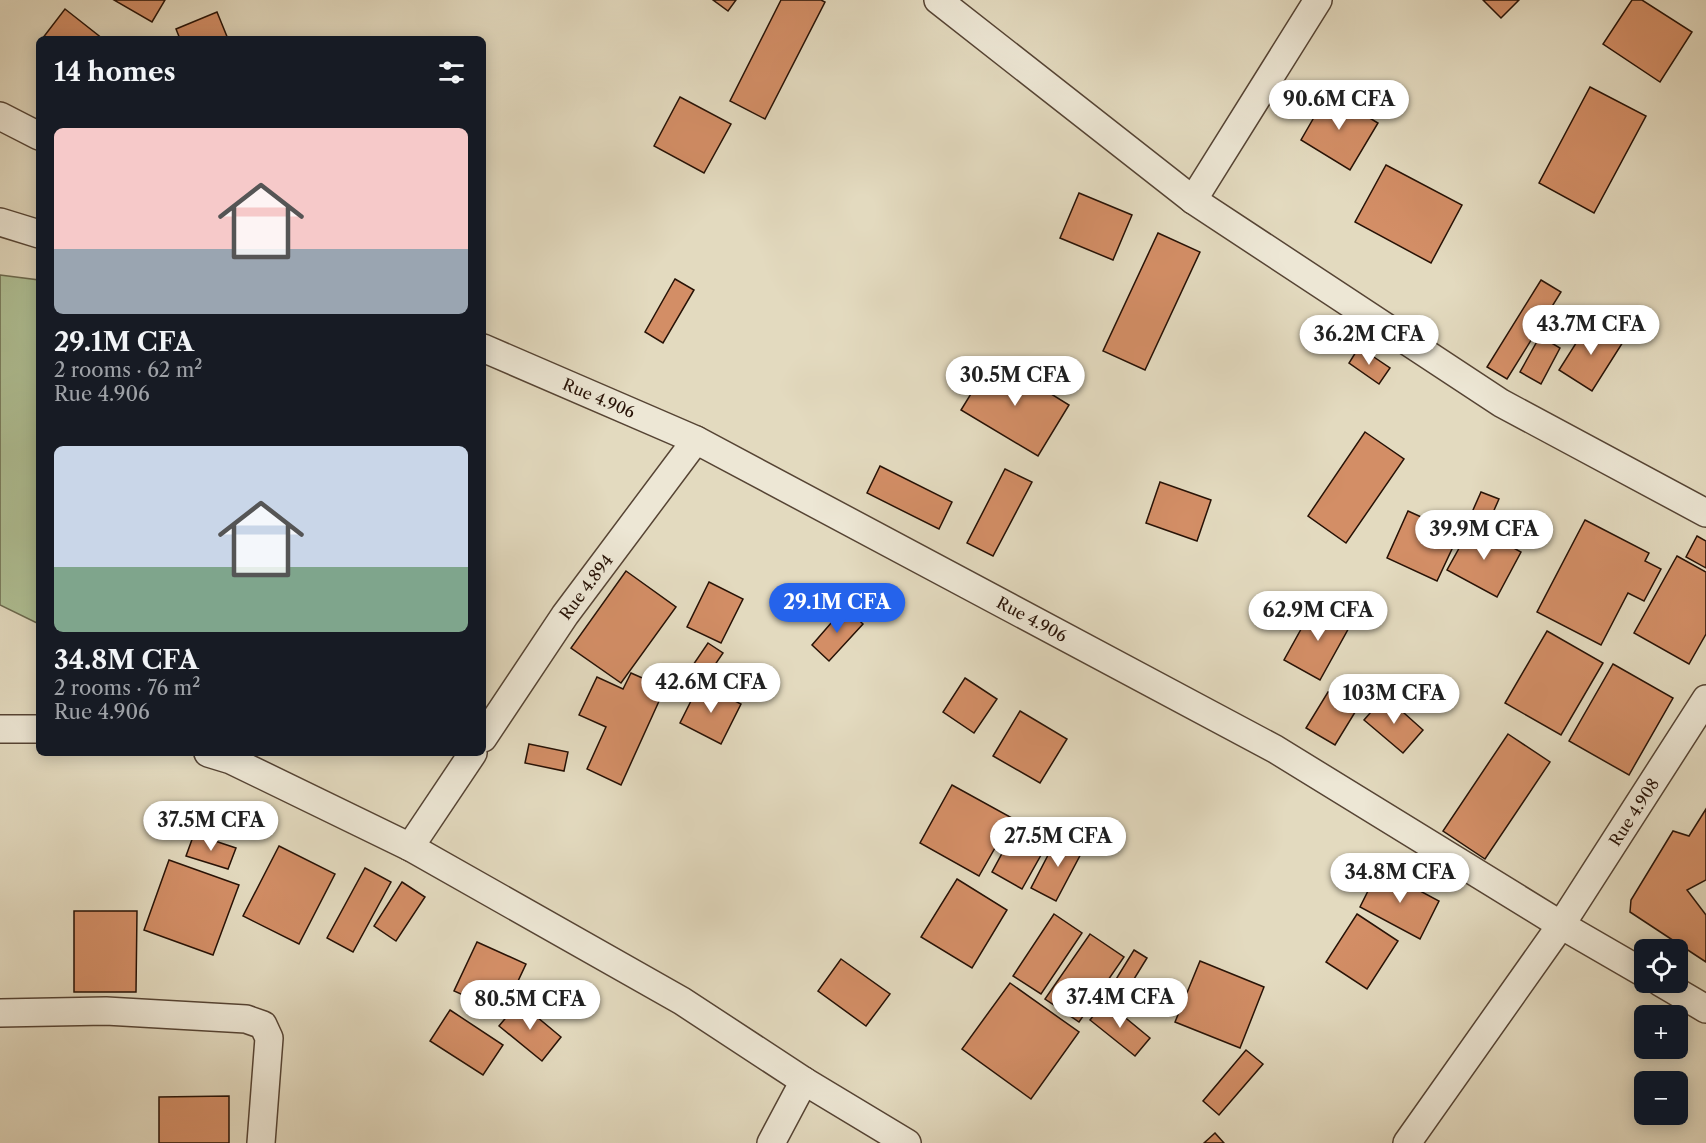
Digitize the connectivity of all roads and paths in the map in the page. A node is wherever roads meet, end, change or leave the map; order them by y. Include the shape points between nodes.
1 (938, 0) edge
2 (1318, 0) edge
3 (0, 116) edge
4 (36, 134) edge
5 (1193, 200) junction
6 (0, 222) edge
7 (36, 233) edge
8 (486, 349) edge
9 (696, 440) junction
10 (1706, 513) edge
11 (1706, 699) edge
12 (0, 729) edge
13 (36, 729) edge
14 (486, 733) edge
15 (218, 756) edge
16 (471, 756) edge
17 (410, 847) junction
18 (1561, 925) junction
19 (1634, 967) edge
20 (1679, 993) edge
21 (1706, 1009) edge
22 (0, 1013) edge
23 (804, 1081) junction
24 (261, 1143) edge
25 (771, 1143) edge
26 (907, 1143) edge
27 (1407, 1143) edge

1 - 5 street
2 - 5 street
3 - 4 street
5 - 10 street via 1501,403
6 - 7 street
8 - 9 street, Rue 4.906
9 - 14 street, Rue 4.894 via 564,615
9 - 18 street, Rue 4.906 via 1275,748
11 - 18 street, Rue 4.908
12 - 13 street
15 - 17 street
16 - 17 street
17 - 23 street via 682,1001
18 - 19 street, Rue 4.906
18 - 27 street, Rue 4.908
20 - 21 street
22 - 24 street via 106,1011 246,1018 263,1025 270,1038
23 - 25 street
23 - 26 street

